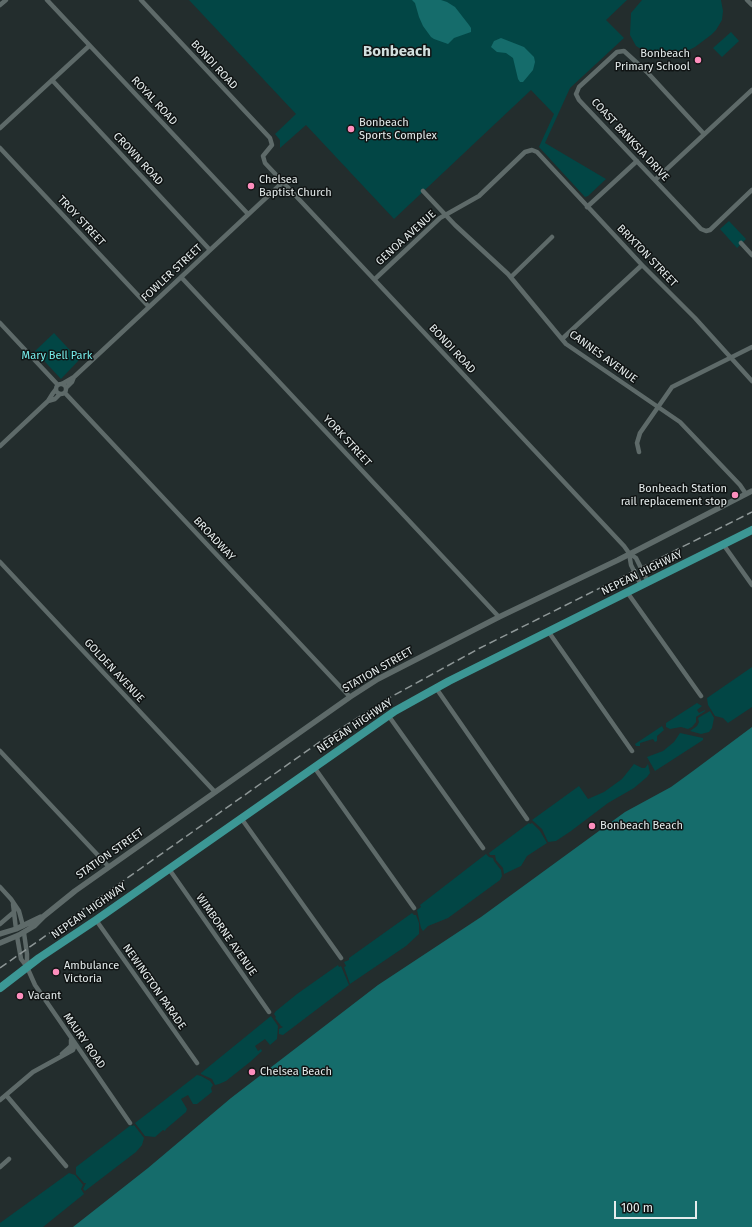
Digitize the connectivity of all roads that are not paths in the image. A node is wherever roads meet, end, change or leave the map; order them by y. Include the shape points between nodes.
1 (6, 0) edge
2 (47, 0) edge
3 (141, 0) edge
4 (747, 0) edge
5 (0, 5) edge
6 (752, 5) edge
7 (89, 46) junction
8 (52, 80) junction
9 (752, 90) edge
10 (0, 128) edge
11 (704, 134) junction
12 (0, 148) edge
13 (525, 152) joint
14 (636, 161) junction
15 (655, 180) junction
16 (283, 182) junction
17 (752, 190) edge
18 (423, 191) dead end
19 (587, 207) junction
20 (248, 214) junction
21 (446, 215) junction
22 (552, 237) dead end
23 (741, 243) dead end
24 (210, 250) junction
25 (752, 255) edge
26 (642, 265) junction
27 (510, 276) junction
28 (181, 277) junction
29 (375, 280) junction
30 (149, 307) junction
31 (0, 323) edge
32 (562, 339) junction
33 (752, 347) edge
34 (730, 358) junction
35 (74, 377) junction
36 (752, 381) edge
37 (59, 386) junction
38 (66, 391) junction
39 (60, 394) junction
40 (48, 401) junction
41 (658, 407) junction
42 (0, 446) edge
43 (639, 452) dead end
44 (752, 491) edge
45 (746, 494) junction
46 (752, 530) edge
47 (724, 544) junction
48 (629, 553) junction
49 (0, 562) edge
50 (645, 584) junction
51 (752, 585) edge
52 (627, 592) junction
53 (499, 617) junction
54 (548, 632) junction
55 (436, 688) junction
56 (701, 696) dead end
57 (350, 697) junction
58 (388, 716) junction
59 (0, 751) edge
60 (632, 751) dead end
61 (314, 767) junction
62 (215, 792) junction
63 (241, 818) junction
64 (527, 819) dead end
65 (484, 848) dead end
66 (109, 867) junction
67 (168, 869) junction
68 (0, 887) edge
69 (11, 899) junction
70 (414, 908) dead end
71 (14, 912) junction
72 (44, 916) junction
73 (96, 920) junction
74 (0, 924) edge
75 (23, 926) junction
76 (16, 929) junction
77 (24, 933) junction
78 (0, 934) edge
79 (17, 936) junction
80 (0, 943) edge
81 (341, 958) dead end
82 (27, 967) junction
83 (0, 988) edge
84 (269, 1012) dead end
85 (70, 1037) junction
86 (75, 1045) junction
87 (59, 1057) junction
88 (197, 1063) dead end
89 (0, 1092) edge
90 (5, 1096) junction
91 (0, 1100) edge
92 (130, 1123) dead end
93 (9, 1159) dead end
94 (66, 1166) dead end
95 (0, 1167) edge

1 - 5 street
2 - 7 street, ROYAL ROAD
3 - 16 street, BONDI ROAD via 270,138 271,148 263,158
4 - 6 street
7 - 8 street
7 - 20 street, ROYAL ROAD
8 - 10 street
8 - 24 street, CROWN ROAD
9 - 11 street
11 - 14 street, COAST BANKSIA DRIVE via 627,52 619,51 579,87 576,94
11 - 15 street
12 - 30 street, TROY STREET
13 - 19 street, BRIXTON STREET via 537,152
13 - 21 street, GENOA AVENUE via 479,196
14 - 15 street, COAST BANKSIA DRIVE
14 - 19 street
15 - 17 street, COAST BANKSIA DRIVE via 698,227 706,231
16 - 20 street, FOWLER STREET
16 - 29 street, BONDI ROAD
18 - 21 street, CANNES AVENUE
19 - 26 street, BRIXTON STREET
20 - 24 street, FOWLER STREET
21 - 27 street, CANNES AVENUE
21 - 29 street, GENOA AVENUE via 434,223
22 - 27 street
23 - 25 street
24 - 28 street, FOWLER STREET
26 - 32 street
26 - 34 street, BRIXTON STREET via 695,318
27 - 32 street, CANNES AVENUE
28 - 30 street, FOWLER STREET
28 - 53 street, YORK STREET
29 - 48 street, BONDI ROAD
30 - 35 street, FOWLER STREET
31 - 37 street
32 - 41 street, CANNES AVENUE via 572,349
33 - 34 street
34 - 36 street, BRIXTON STREET
34 - 41 street via 673,386
35 - 37 street, FOWLER STREET
35 - 38 street, FOWLER STREET
37 - 38 street, BROADWAY
37 - 39 street
37 - 40 street, FOWLER STREET
38 - 39 street
38 - 57 street, BROADWAY
39 - 40 street, FOWLER STREET
40 - 42 street, FOWLER STREET
41 - 43 street via 639,435
41 - 45 street, CANNES AVENUE via 682,423
44 - 45 street, STATION STREET
45 - 48 street, STATION STREET
46 - 47 highway, NEPEAN HIGHWAY
47 - 50 highway, NEPEAN HIGHWAY
47 - 51 street
48 - 50 street via 635,573
48 - 50 street, BONDI ROAD via 638,561
48 - 53 street, STATION STREET
49 - 62 street, GOLDEN AVENUE
50 - 52 highway, NEPEAN HIGHWAY
52 - 54 highway, NEPEAN HIGHWAY
52 - 56 street
53 - 57 street, STATION STREET via 399,667
54 - 55 highway, NEPEAN HIGHWAY
54 - 60 street
55 - 58 highway, NEPEAN HIGHWAY
55 - 64 street
57 - 62 street, STATION STREET
58 - 61 highway, NEPEAN HIGHWAY
58 - 65 street
59 - 66 street
61 - 63 highway, NEPEAN HIGHWAY
61 - 70 street
62 - 66 street, STATION STREET
63 - 67 highway, NEPEAN HIGHWAY
63 - 81 street
66 - 72 street, STATION STREET
67 - 73 highway, NEPEAN HIGHWAY
67 - 84 street, WIMBORNE AVENUE
68 - 69 street
69 - 71 street
69 - 75 street via 20,913
71 - 74 street
71 - 76 street
72 - 75 street, STATION STREET
72 - 77 street, STATION STREET
73 - 82 highway, NEPEAN HIGHWAY
73 - 88 street, NEWINGTON PARADE
75 - 76 street, STATION STREET
75 - 77 street
76 - 78 street, STATION STREET
76 - 79 street
77 - 79 street, STATION STREET
77 - 82 street
79 - 80 street, STATION STREET
79 - 82 street via 20,956
82 - 83 highway, NEPEAN HIGHWAY
82 - 85 street, MAURY ROAD via 39,993
85 - 86 street, MAURY ROAD
85 - 87 street via 71,1045
86 - 87 street via 73,1050
86 - 92 street, MAURY ROAD
87 - 90 street via 34,1071
89 - 90 street
90 - 91 street
90 - 94 street
93 - 95 street

